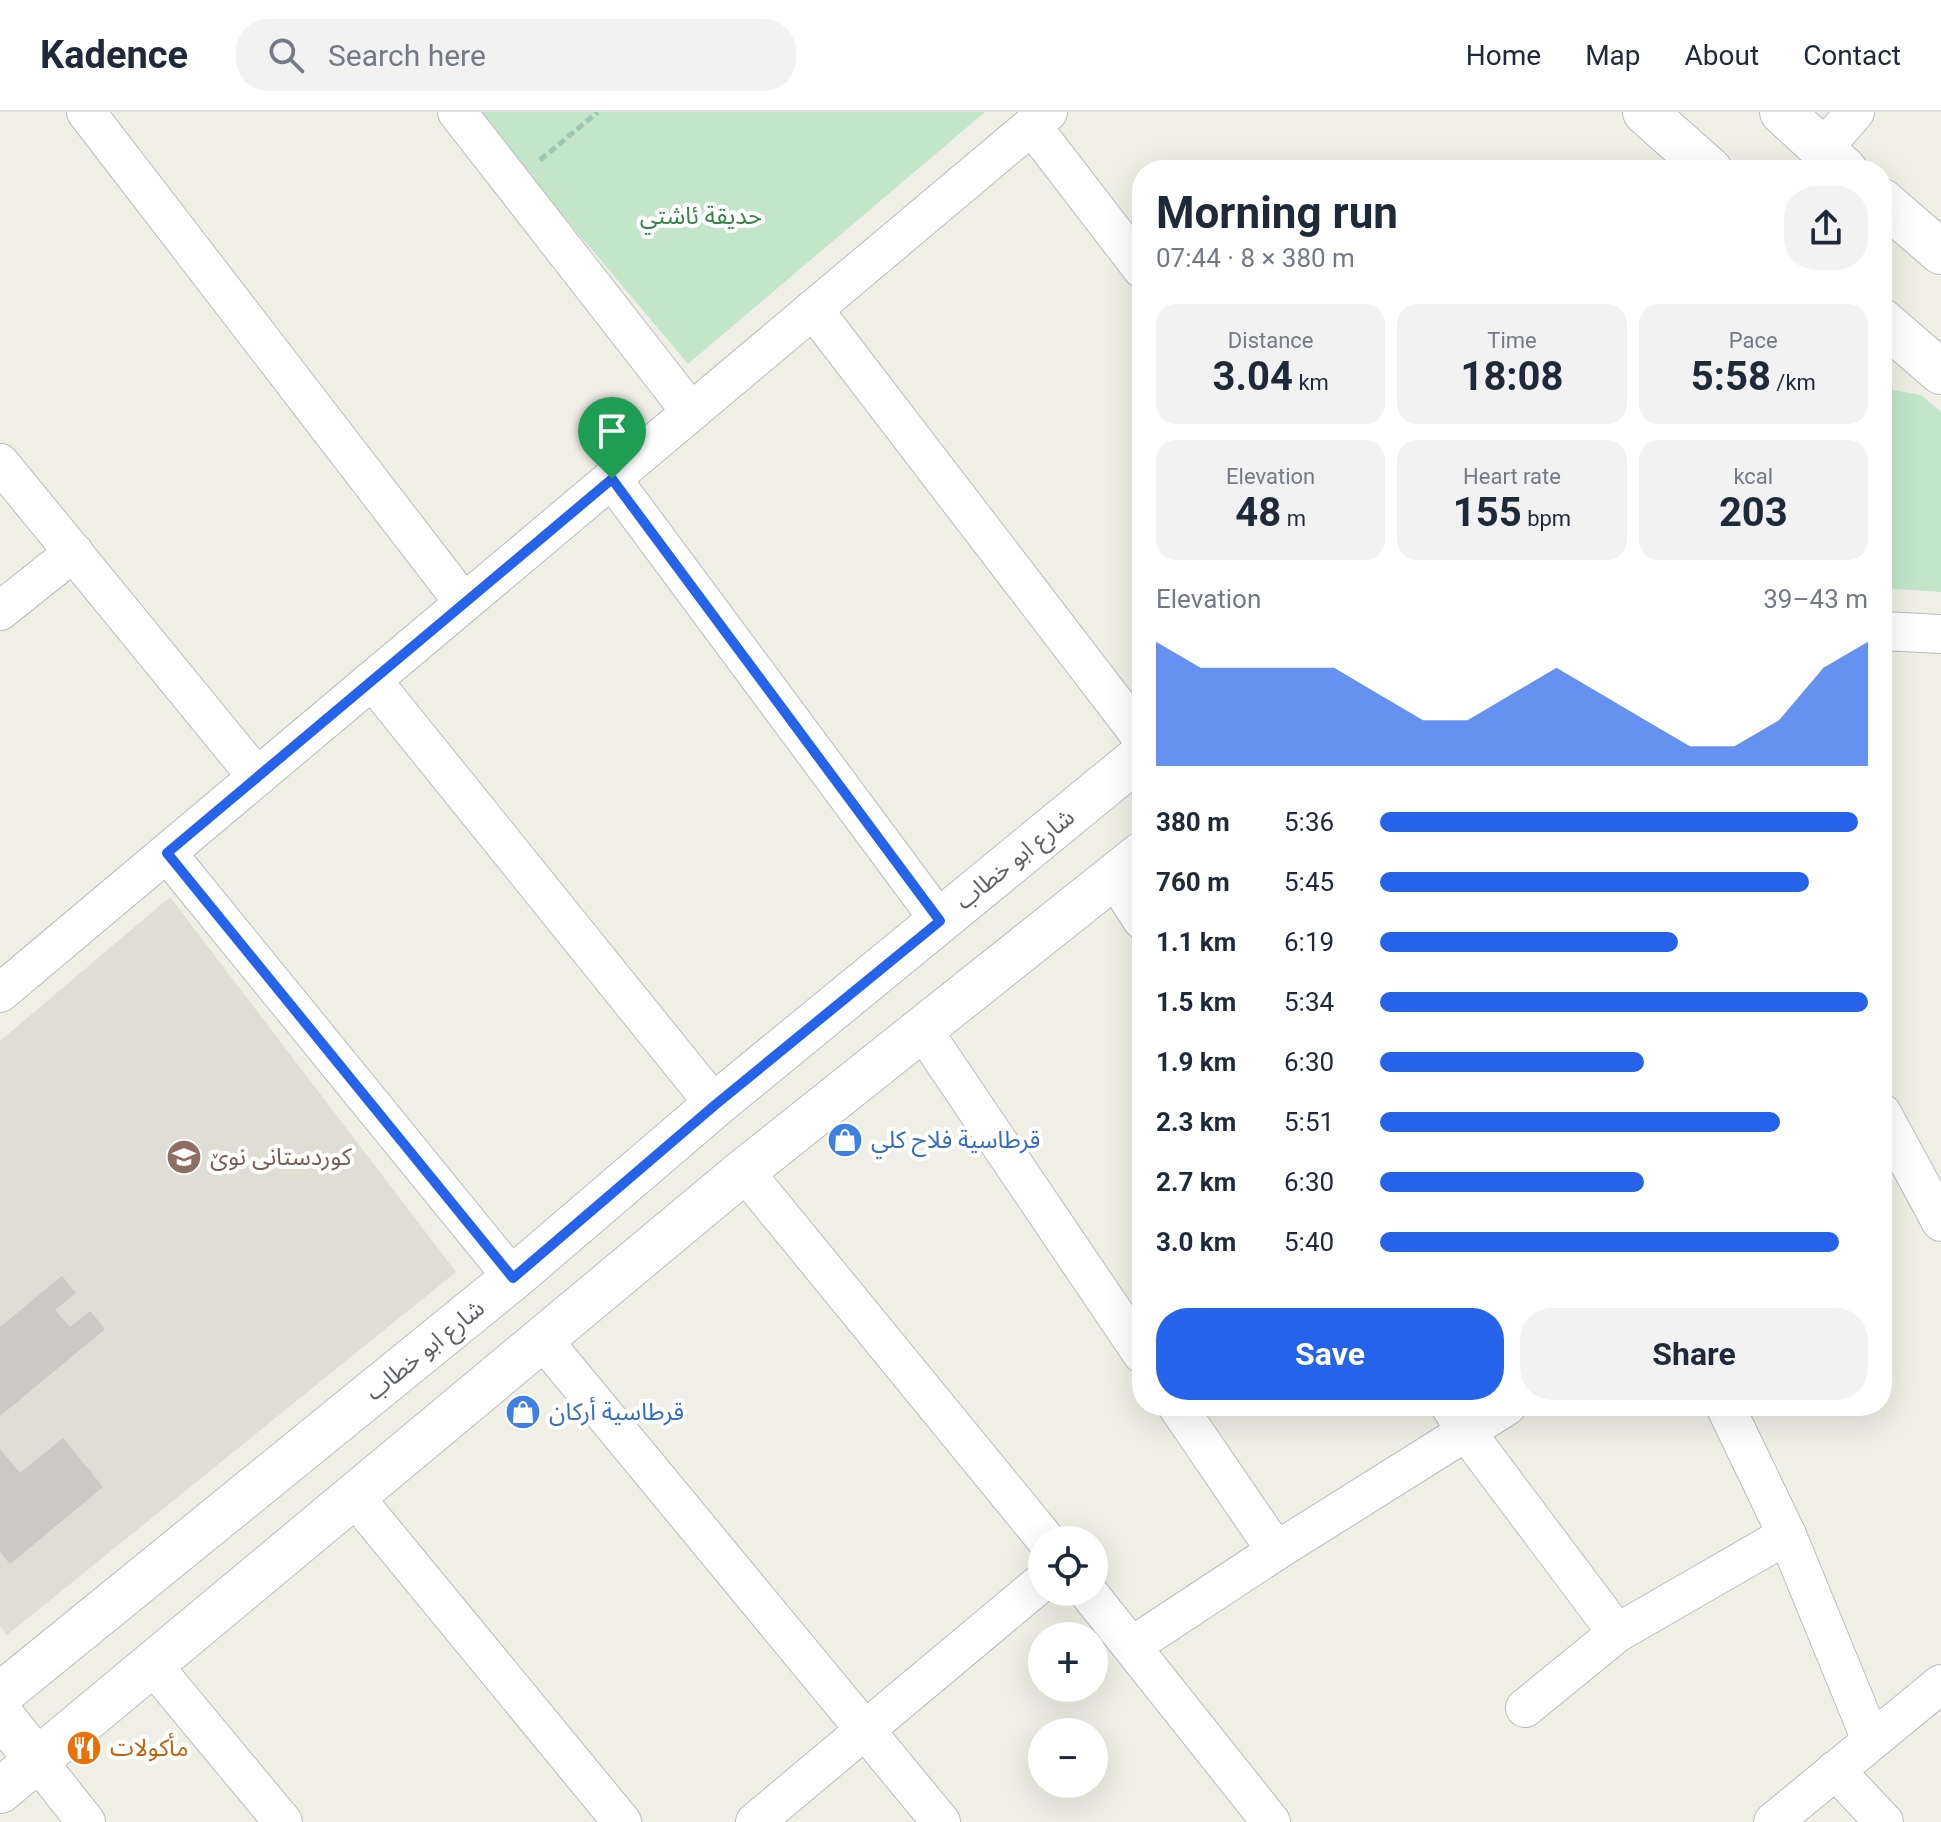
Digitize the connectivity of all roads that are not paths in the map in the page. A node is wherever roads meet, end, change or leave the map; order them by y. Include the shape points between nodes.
1 (86, 112) edge
2 (457, 112) edge
3 (1645, 112) edge
4 (1782, 112) edge
5 (1855, 112) edge
6 (1040, 119) edge
7 (1695, 160) edge
8 (1834, 160) edge
9 (1892, 210) edge
10 (1941, 252) edge
11 (1132, 254) edge
12 (813, 309) junction
13 (1892, 330) edge
14 (1892, 354) edge
15 (1934, 366) edge
16 (691, 412) junction
17 (0, 463) edge
18 (612, 479) junction
19 (74, 552) junction
20 (464, 603) junction
21 (0, 611) edge
22 (1892, 632) edge
23 (1941, 634) edge
24 (372, 680) junction
25 (1132, 725) edge
26 (1132, 763) edge
27 (257, 777) junction
28 (167, 853) junction
29 (1128, 865) edge
30 (940, 921) junction
31 (0, 993) edge
32 (922, 1029) junction
33 (715, 1105) junction
34 (1892, 1131) edge
35 (744, 1171) junction
36 (1941, 1222) edge
37 (513, 1278) junction
38 (542, 1339) junction
39 (1132, 1339) edge
40 (1184, 1416) edge
41 (1730, 1416) edge
42 (1458, 1420) edge
43 (353, 1495) junction
44 (1035, 1526) edge
45 (1787, 1535) junction
46 (1276, 1551) junction
47 (1028, 1594) edge
48 (1099, 1606) edge
49 (1617, 1633) junction
50 (1132, 1646) junction
51 (151, 1663) junction
52 (1941, 1684) edge
53 (0, 1695) edge
54 (1525, 1708) dead end
55 (0, 1714) edge
56 (865, 1730) junction
57 (1871, 1740) junction
58 (37, 1760) junction
59 (1835, 1770) junction
60 (0, 1791) edge
61 (86, 1822) edge
62 (283, 1822) edge
63 (622, 1822) edge
64 (755, 1822) edge
65 (941, 1822) edge
66 (1271, 1822) edge
67 (1773, 1822) edge
68 (1884, 1822) edge

1 - 20 street
2 - 16 street
3 - 7 main road
4 - 8 main road
5 - 8 street
6 - 11 street
6 - 12 street
9 - 10 main road
12 - 16 street
12 - 25 street
13 - 15 main road
14 - 15 main road
16 - 18 street
17 - 19 street
18 - 20 street
18 - 30 street
19 - 21 street
19 - 27 street
20 - 24 street
22 - 23 street
24 - 27 street
24 - 33 street
26 - 30 main road, شارع ابو خطاب
27 - 28 street
28 - 31 street
28 - 37 street
29 - 32 main road
30 - 33 main road, شارع ابو خطاب
32 - 35 main road
32 - 39 street
33 - 37 main road, شارع ابو خطاب
34 - 36 street
35 - 38 main road
35 - 44 street
37 - 53 main road, شارع ابو خطاب
38 - 43 main road
38 - 56 street
40 - 46 street
41 - 45 street
42 - 46 street
42 - 49 street
43 - 51 main road
43 - 63 street
45 - 49 street
45 - 57 street
46 - 50 street
47 - 56 street
48 - 50 street
49 - 54 street
50 - 66 street
51 - 58 main road
51 - 62 street
52 - 57 street
55 - 58 main road
56 - 64 street
56 - 65 street
57 - 59 street
58 - 60 main road
58 - 61 street
59 - 67 street
59 - 68 street

